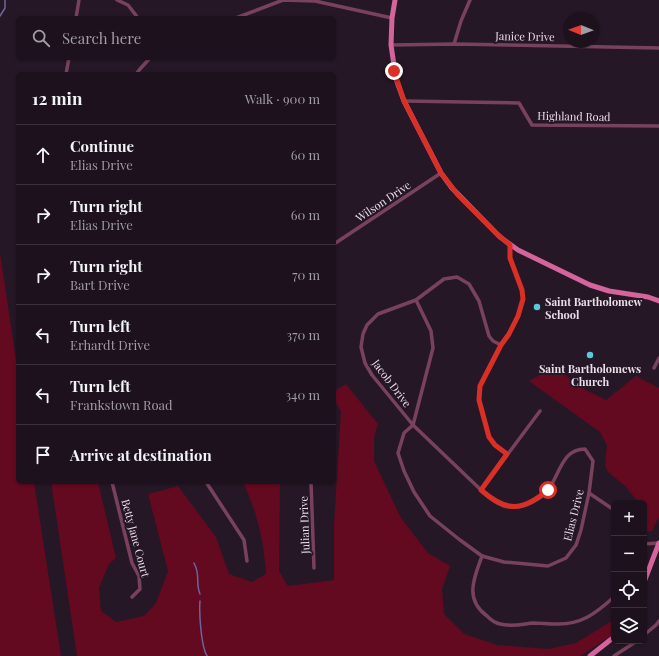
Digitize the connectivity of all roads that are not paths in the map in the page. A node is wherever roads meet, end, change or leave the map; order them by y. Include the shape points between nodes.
1 (79, 0) edge
2 (117, 0) edge
3 (314, 0) edge
4 (395, 0) edge
5 (470, 0) edge
6 (76, 16) edge
7 (136, 16) edge
8 (241, 16) edge
9 (392, 18) junction
10 (454, 44) junction
11 (391, 45) junction
12 (659, 48) edge
13 (69, 60) edge
14 (148, 60) edge
15 (66, 72) edge
16 (138, 72) edge
17 (404, 101) junction
18 (659, 126) edge
19 (441, 173) junction
20 (336, 243) edge
21 (510, 245) junction
22 (416, 300) junction
23 (659, 301) edge
24 (501, 345) junction
25 (659, 358) edge
26 (654, 368) dead end
27 (540, 411) dead end
28 (413, 425) junction
29 (507, 454) junction
30 (112, 484) edge
31 (207, 484) edge
32 (311, 484) edge
33 (481, 490) junction
34 (589, 493) junction
35 (611, 508) edge
36 (659, 543) edge
37 (647, 544) edge
38 (482, 556) junction
39 (247, 561) dead end
40 (314, 568) dead end
41 (647, 574) edge
42 (132, 597) dead end
43 (611, 600) edge
44 (659, 621) edge
45 (647, 633) edge
46 (611, 639) edge
47 (632, 644) edge
48 (590, 656) edge
49 (614, 656) edge

1 - 6 street
2 - 7 street via 128,5
3 - 8 street via 282,0
3 - 9 street
4 - 9 main road
5 - 10 street
9 - 11 main road
10 - 11 street, Janice Drive
10 - 12 street, Janice Drive
11 - 17 main road via 394,71
13 - 15 street
14 - 16 street
17 - 18 street, Highland Road via 519,103 532,125
17 - 19 main road
19 - 20 street, Wilson Drive
19 - 21 main road via 458,195
21 - 23 main road via 583,282 609,291
21 - 24 street via 510,258 523,299 518,316
22 - 24 street, Jacob Drive via 444,279 457,277 469,284 479,301 489,336 493,342
22 - 28 street via 431,331 433,348
22 - 28 street, Jacob Drive via 378,314 367,325 361,348 372,375
24 - 29 street via 480,386 479,400 489,437
25 - 26 street
27 - 29 street
28 - 33 street, Elias Drive
28 - 38 street, Elias Drive via 404,433 398,453 414,492 430,516
29 - 33 street
30 - 42 street, Betty Jane Court via 132,563 139,576 140,589
31 - 39 street via 244,540
32 - 40 street, Julian Drive
33 - 34 street, Elias Drive via 503,506 516,507 528,504 548,490 570,453 585,449 593,461
34 - 35 street
34 - 38 street, Elias Drive via 576,546 566,558 548,566 504,562
36 - 37 street
36 - 41 main road
38 - 43 street via 473,580 473,598 479,611 500,624 556,624 581,621 595,614
44 - 45 street
46 - 48 main road
47 - 49 street

